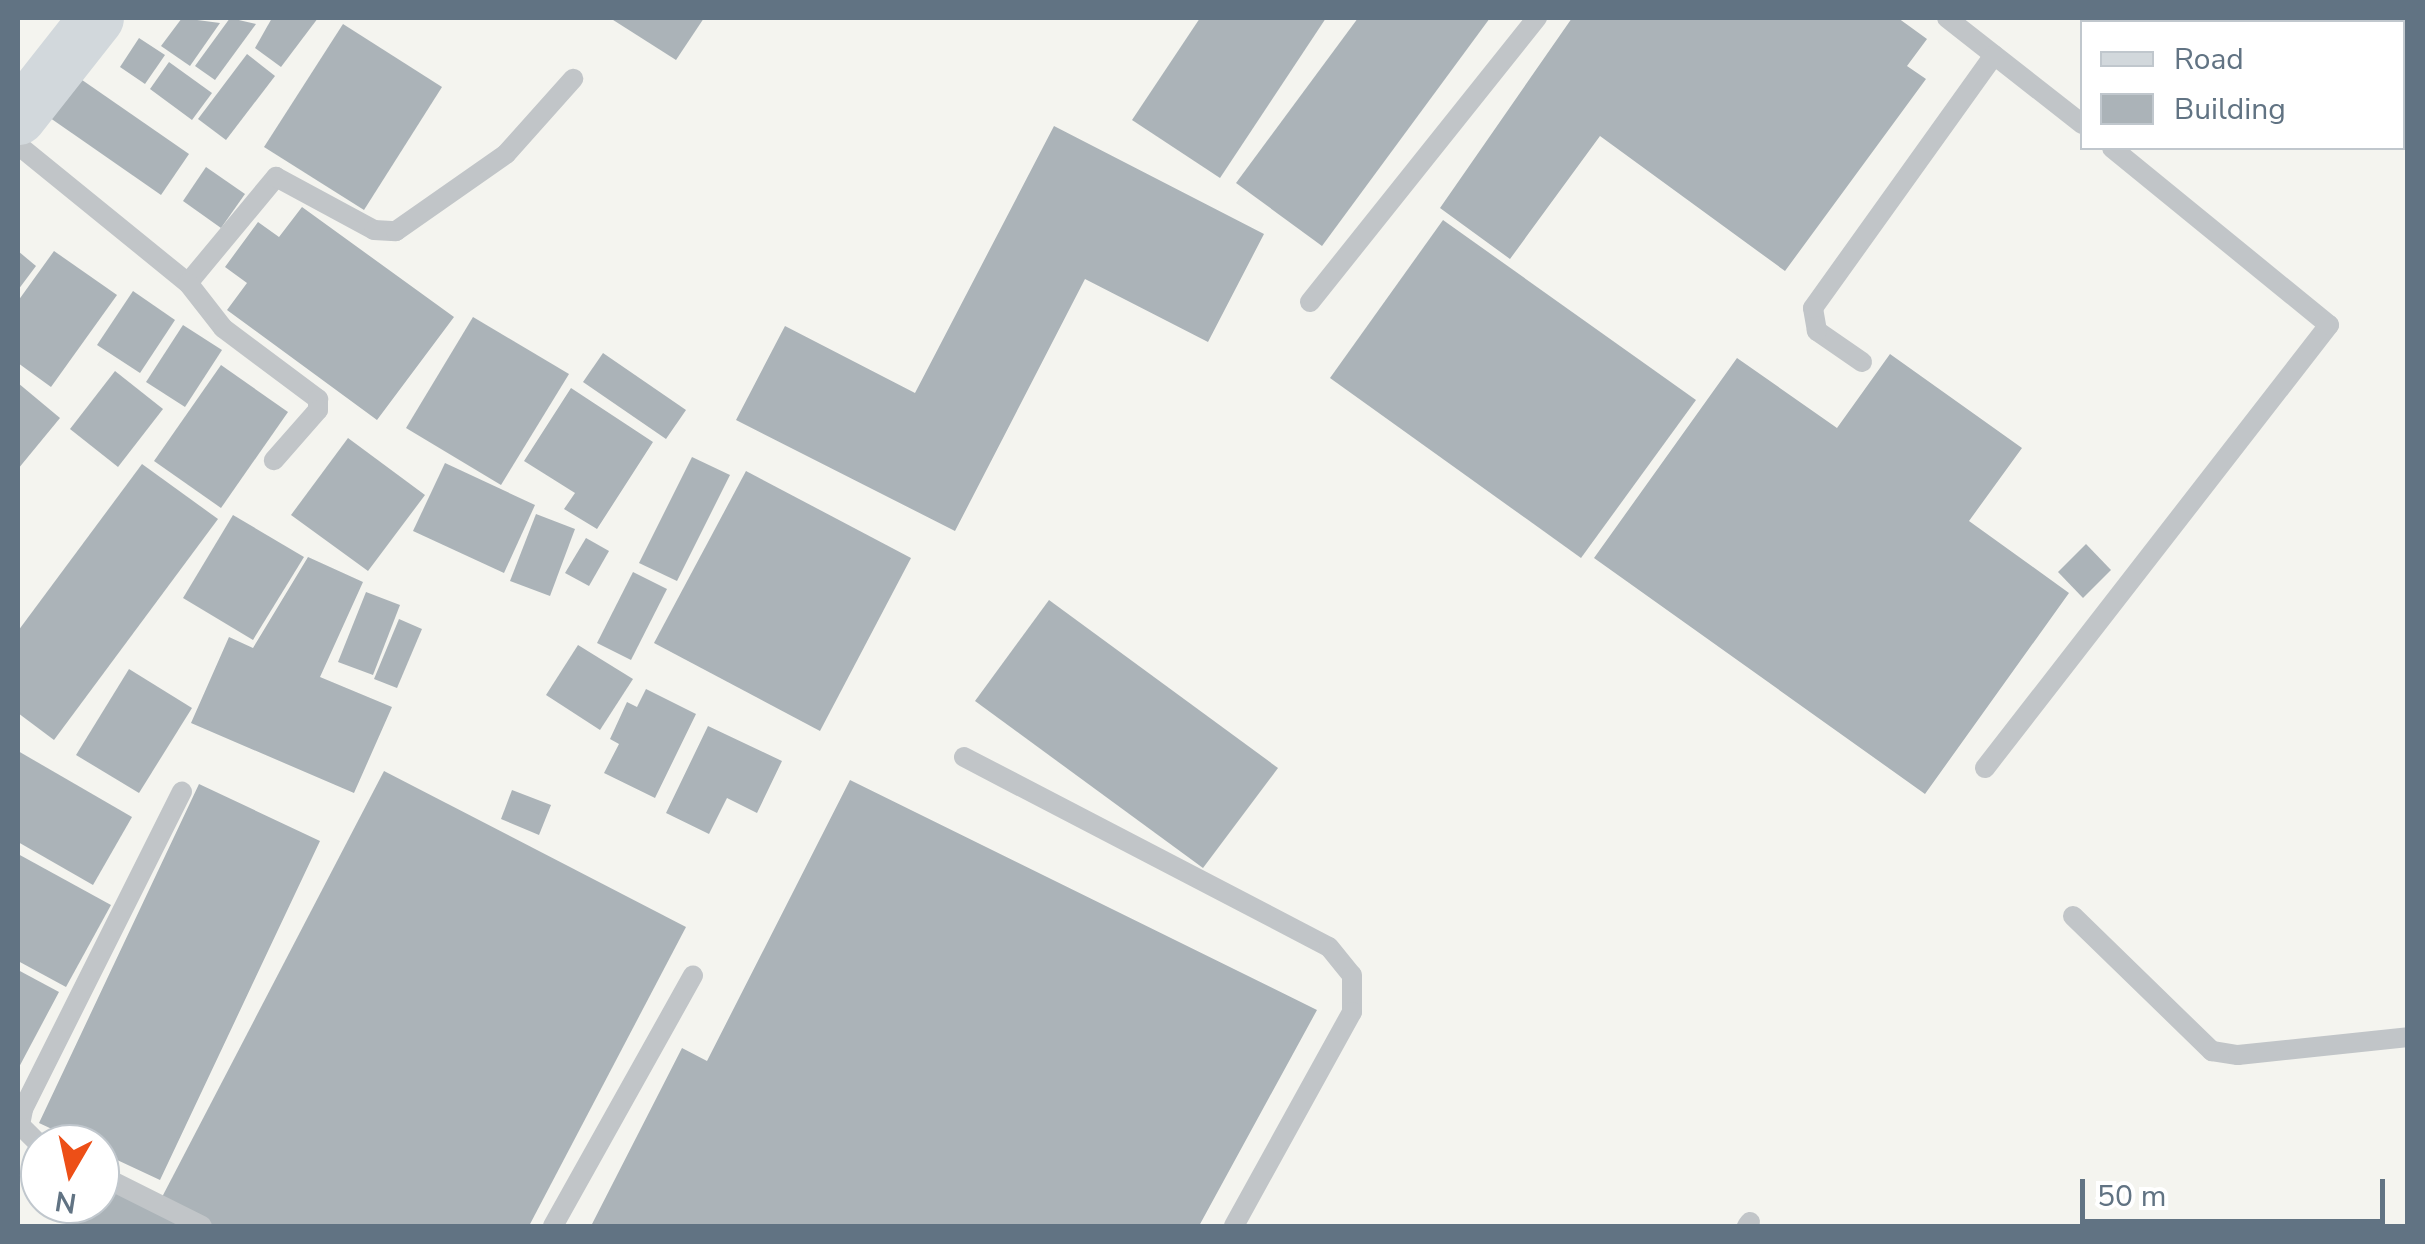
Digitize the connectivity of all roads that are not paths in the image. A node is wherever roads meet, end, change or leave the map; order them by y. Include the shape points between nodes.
1 (96, 18) edge
2 (1537, 18) edge
3 (1947, 18) edge
4 (1994, 55) junction
5 (573, 79) dead end
6 (18, 118) edge
7 (2080, 122) edge
8 (18, 145) edge
9 (2114, 150) edge
10 (188, 283) junction
11 (1310, 302) dead end
12 (1862, 362) dead end
13 (274, 460) dead end
14 (964, 757) dead end
15 (1985, 768) dead end
16 (182, 792) dead end
17 (2073, 916) dead end
18 (692, 975) dead end
19 (2408, 1037) edge
20 (20, 1124) edge
21 (120, 1185) edge
22 (202, 1226) edge
23 (553, 1226) edge
24 (1234, 1226) edge

1 - 6 street
2 - 11 lane
3 - 4 lane
4 - 7 lane
4 - 12 lane via 1813,308 1817,331
5 - 10 lane via 506,154 396,230 374,230 276,177
8 - 10 lane
9 - 15 lane via 2329,324
10 - 13 lane via 222,328 318,399 318,410
14 - 24 lane via 1329,948 1352,975 1352,1012
16 - 20 lane
17 - 19 lane via 2212,1050 2238,1055
18 - 23 lane
21 - 22 lane

